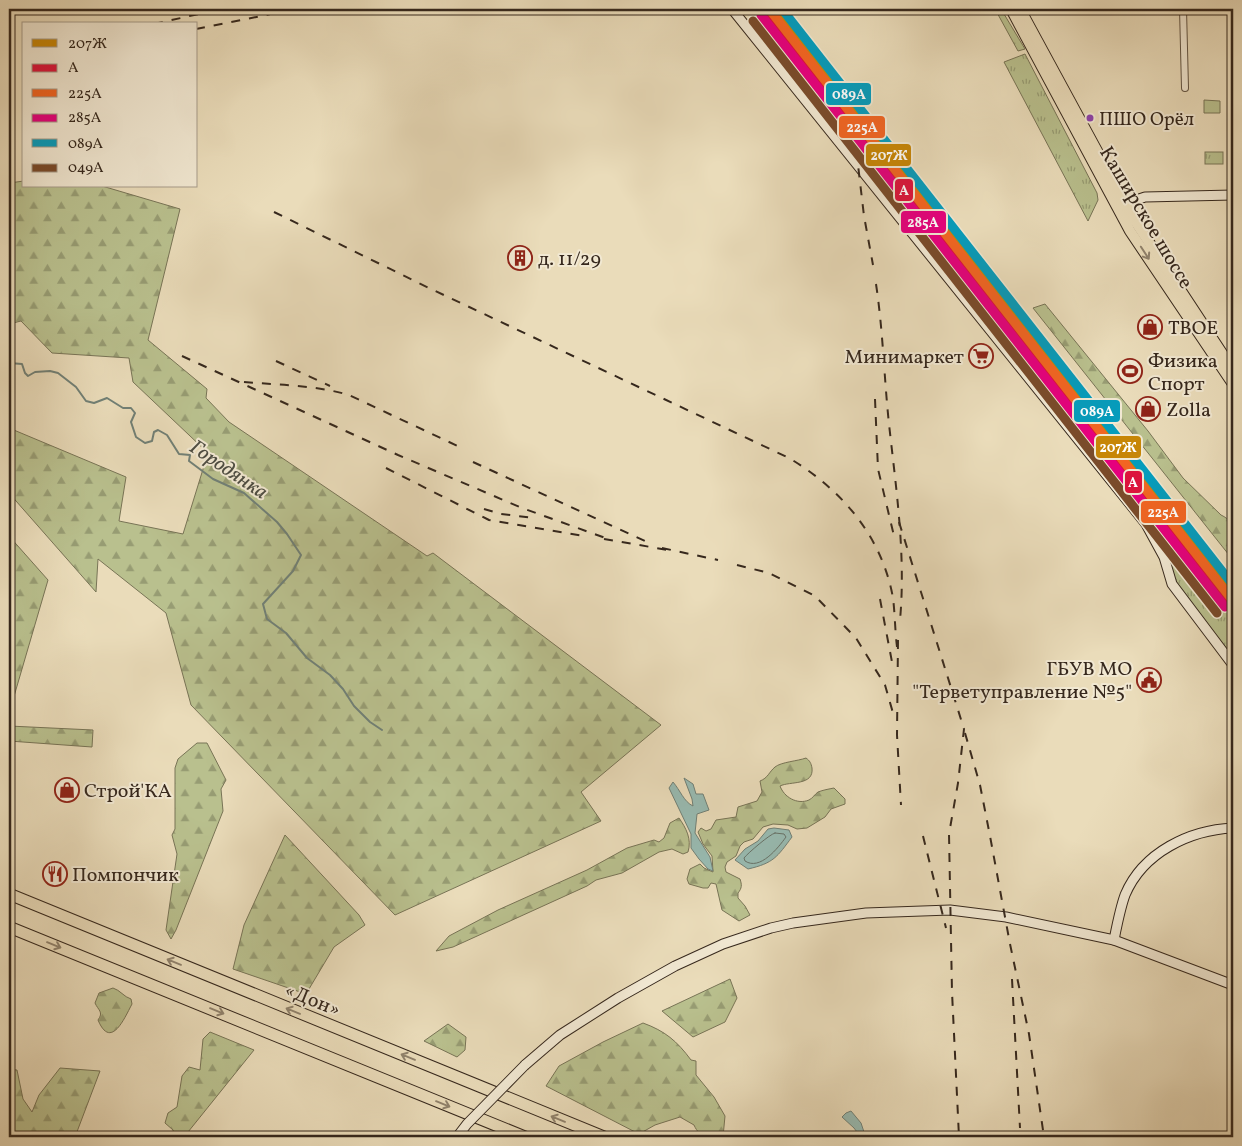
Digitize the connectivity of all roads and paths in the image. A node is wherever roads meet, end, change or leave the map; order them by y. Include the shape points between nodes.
1 (732, 9) edge
2 (1011, 9) edge
3 (1020, 9) edge
4 (1184, 9) edge
5 (1233, 9) edge
6 (1185, 88) dead end
7 (1233, 183) edge
8 (1233, 195) edge
9 (1123, 209) junction
10 (1233, 370) edge
11 (1233, 384) edge
12 (1233, 665) edge
13 (1233, 828) edge
14 (9, 894) edge
15 (9, 927) edge
16 (1114, 940) junction
17 (1233, 985) edge
18 (493, 1124) junction
19 (457, 1137) edge
20 (517, 1137) edge
21 (525, 1137) edge
22 (604, 1137) edge

1 - 12 street via 1146,524 1164,557 1172,584
2 - 9 main road, Каширское шоссе
3 - 9 main road, Каширское шоссе
4 - 6 street
5 - 7 street
8 - 9 street via 1147,197
9 - 10 main road, Каширское шоссе
9 -> 11 main road, Каширское шоссе via 1157,273
13 - 16 street via 1196,833 1164,849 1148,863 1126,893
22 -> 14 highway, «Дон»
15 -> 18 highway
16 - 17 street
16 - 19 street, bridge via 1006,917 950,910 866,913 771,928 723,944 675,966 560,1035 525,1065
18 - 20 street
18 - 21 highway

